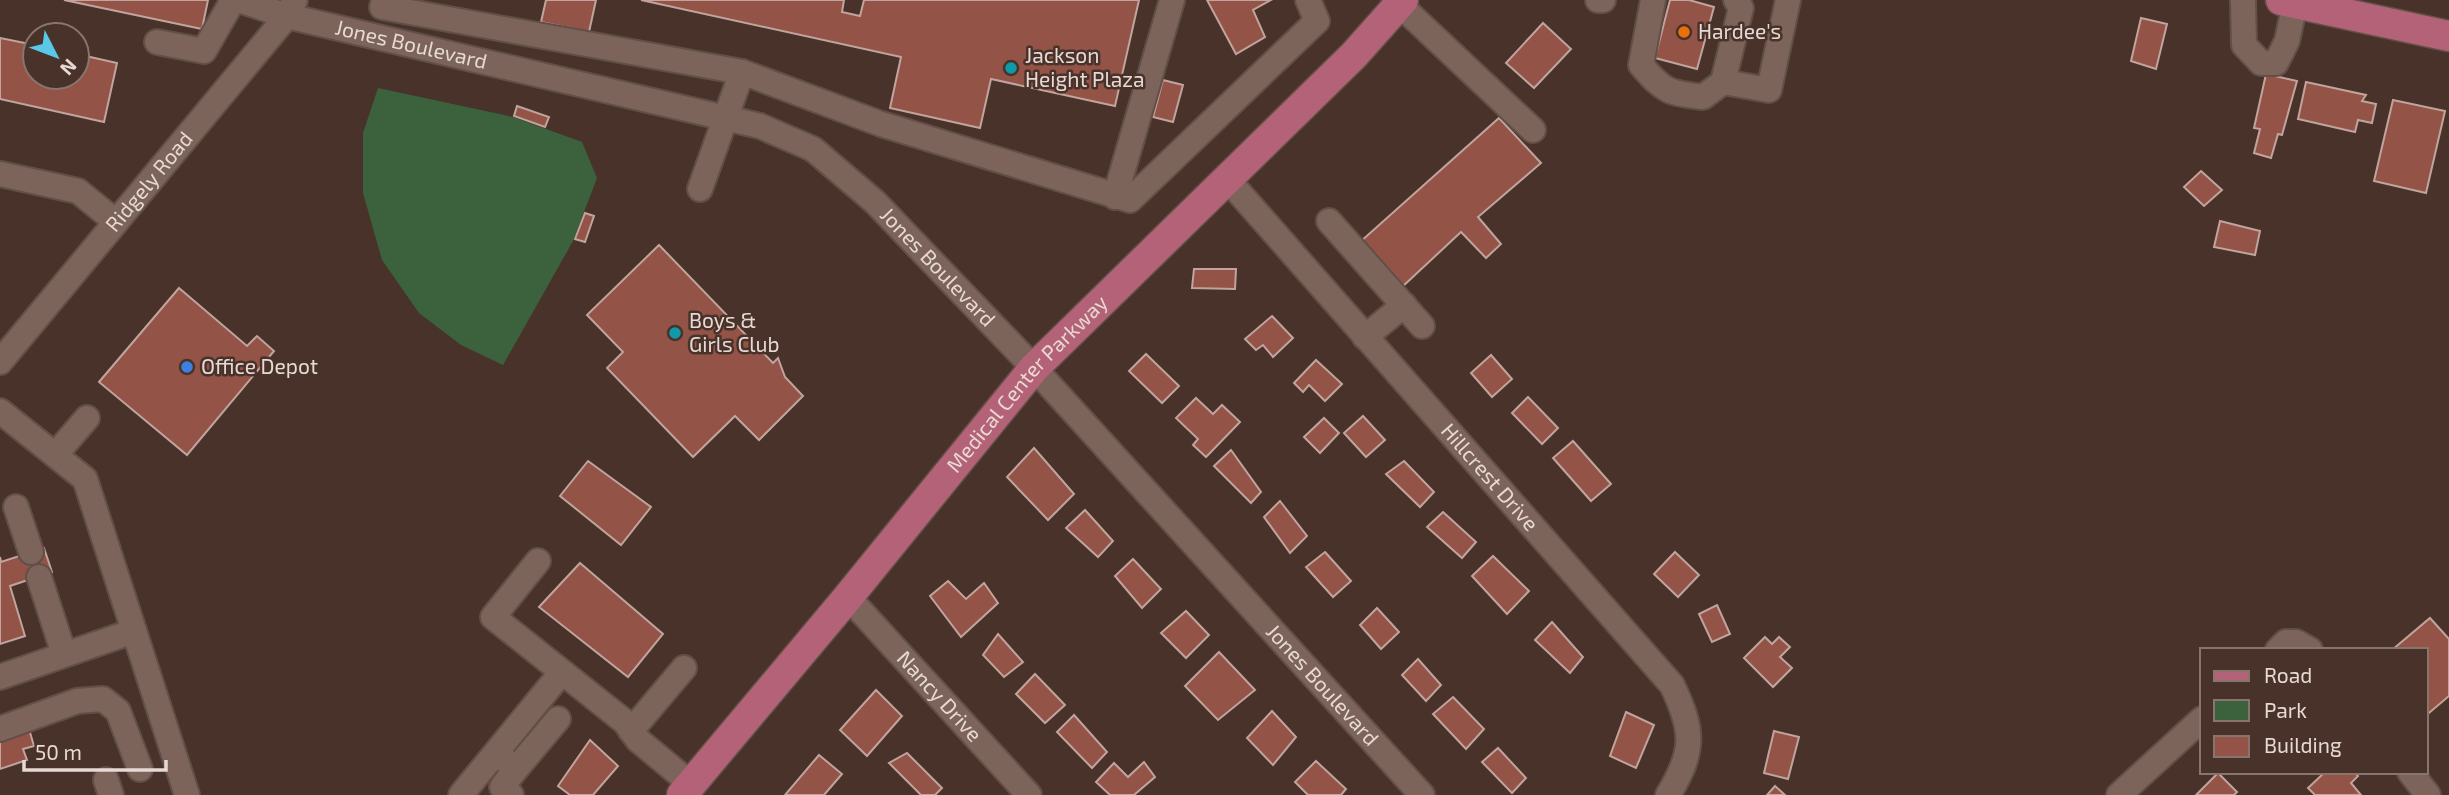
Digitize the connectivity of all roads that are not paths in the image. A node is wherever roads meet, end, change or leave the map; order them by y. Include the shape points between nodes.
1 (233, 0) edge
2 (239, 0) edge
3 (384, 0) edge
4 (1172, 0) edge
5 (1308, 0) edge
6 (1653, 0) edge
7 (1736, 0) edge
8 (1788, 0) edge
9 (2243, 0) edge
10 (1401, 2) edge
11 (2298, 2) edge
12 (291, 8) edge
13 (2449, 36) edge
14 (157, 42) dead end
15 (742, 72) junction
16 (1723, 82) junction
17 (726, 118) junction
18 (1533, 130) dead end
19 (0, 174) edge
20 (1228, 180) junction
21 (700, 190) dead end
22 (1115, 197) junction
23 (1329, 221) dead end
24 (116, 222) junction
25 (1404, 305) junction
26 (1422, 326) dead end
27 (1365, 337) junction
28 (0, 362) edge
29 (1034, 368) junction
30 (0, 411) edge
31 (87, 418) dead end
32 (55, 455) junction
33 (16, 507) dead end
34 (31, 552) dead end
35 (538, 561) dead end
36 (39, 577) dead end
37 (848, 597) junction
38 (134, 631) junction
39 (2282, 646) edge
40 (2307, 648) edge
41 (64, 654) junction
42 (684, 668) dead end
43 (562, 672) junction
44 (0, 677) edge
45 (558, 719) dead end
46 (2200, 721) edge
47 (0, 729) edge
48 (631, 731) junction
49 (496, 753) junction
50 (140, 769) dead end
51 (516, 769) junction
52 (2412, 774) edge
53 (687, 790) edge
54 (187, 795) edge
55 (461, 795) edge
56 (511, 795) edge
57 (1029, 795) edge
58 (1422, 795) edge
59 (1668, 795) edge
60 (2119, 795) edge
61 (2428, 795) edge

1 - 14 street via 204,51
2 - 12 street, Jones Boulevard
3 - 15 street via 382,6
4 - 22 street
5 - 22 street via 1317,21 1130,200
6 - 16 street via 1641,65 1658,85 1674,94 1703,97
7 - 16 street via 1741,8
8 - 16 street via 1769,90
9 - 11 street via 2244,46 2261,63 2276,63
10 - 18 street
10 - 20 main road, Medical Center Parkway
11 - 13 main road
12 - 17 street, Jones Boulevard
12 - 24 street, Ridgely Road
15 - 17 street
15 - 22 street via 881,124
17 - 21 street
17 - 29 street, Jones Boulevard via 760,126 813,149 875,202
19 - 24 street via 78,191
20 - 27 street, Hillcrest Drive
20 - 29 main road, Medical Center Parkway
23 - 25 street
24 - 28 street, Ridgely Road
25 - 26 street
25 - 27 street
27 - 59 street, Hillcrest Drive via 1672,685 1686,714 1688,744 1684,769
29 - 37 main road, Medical Center Parkway
29 - 58 street, Jones Boulevard
30 - 32 street
31 - 32 street
32 - 38 street via 85,479
33 - 34 street
35 - 43 street via 493,617
36 - 41 street
37 - 53 main road, Medical Center Parkway
37 - 57 street, Nancy Drive
38 - 41 street
38 - 54 street
39 - 40 street via 2297,642
41 - 44 street
42 - 48 street
43 - 48 street
43 - 49 street
45 - 51 street
46 - 60 street
47 - 50 street via 77,701 103,699 118,711
48 - 53 street
49 - 51 street
49 - 55 street
51 - 56 street via 502,787
52 - 61 street

